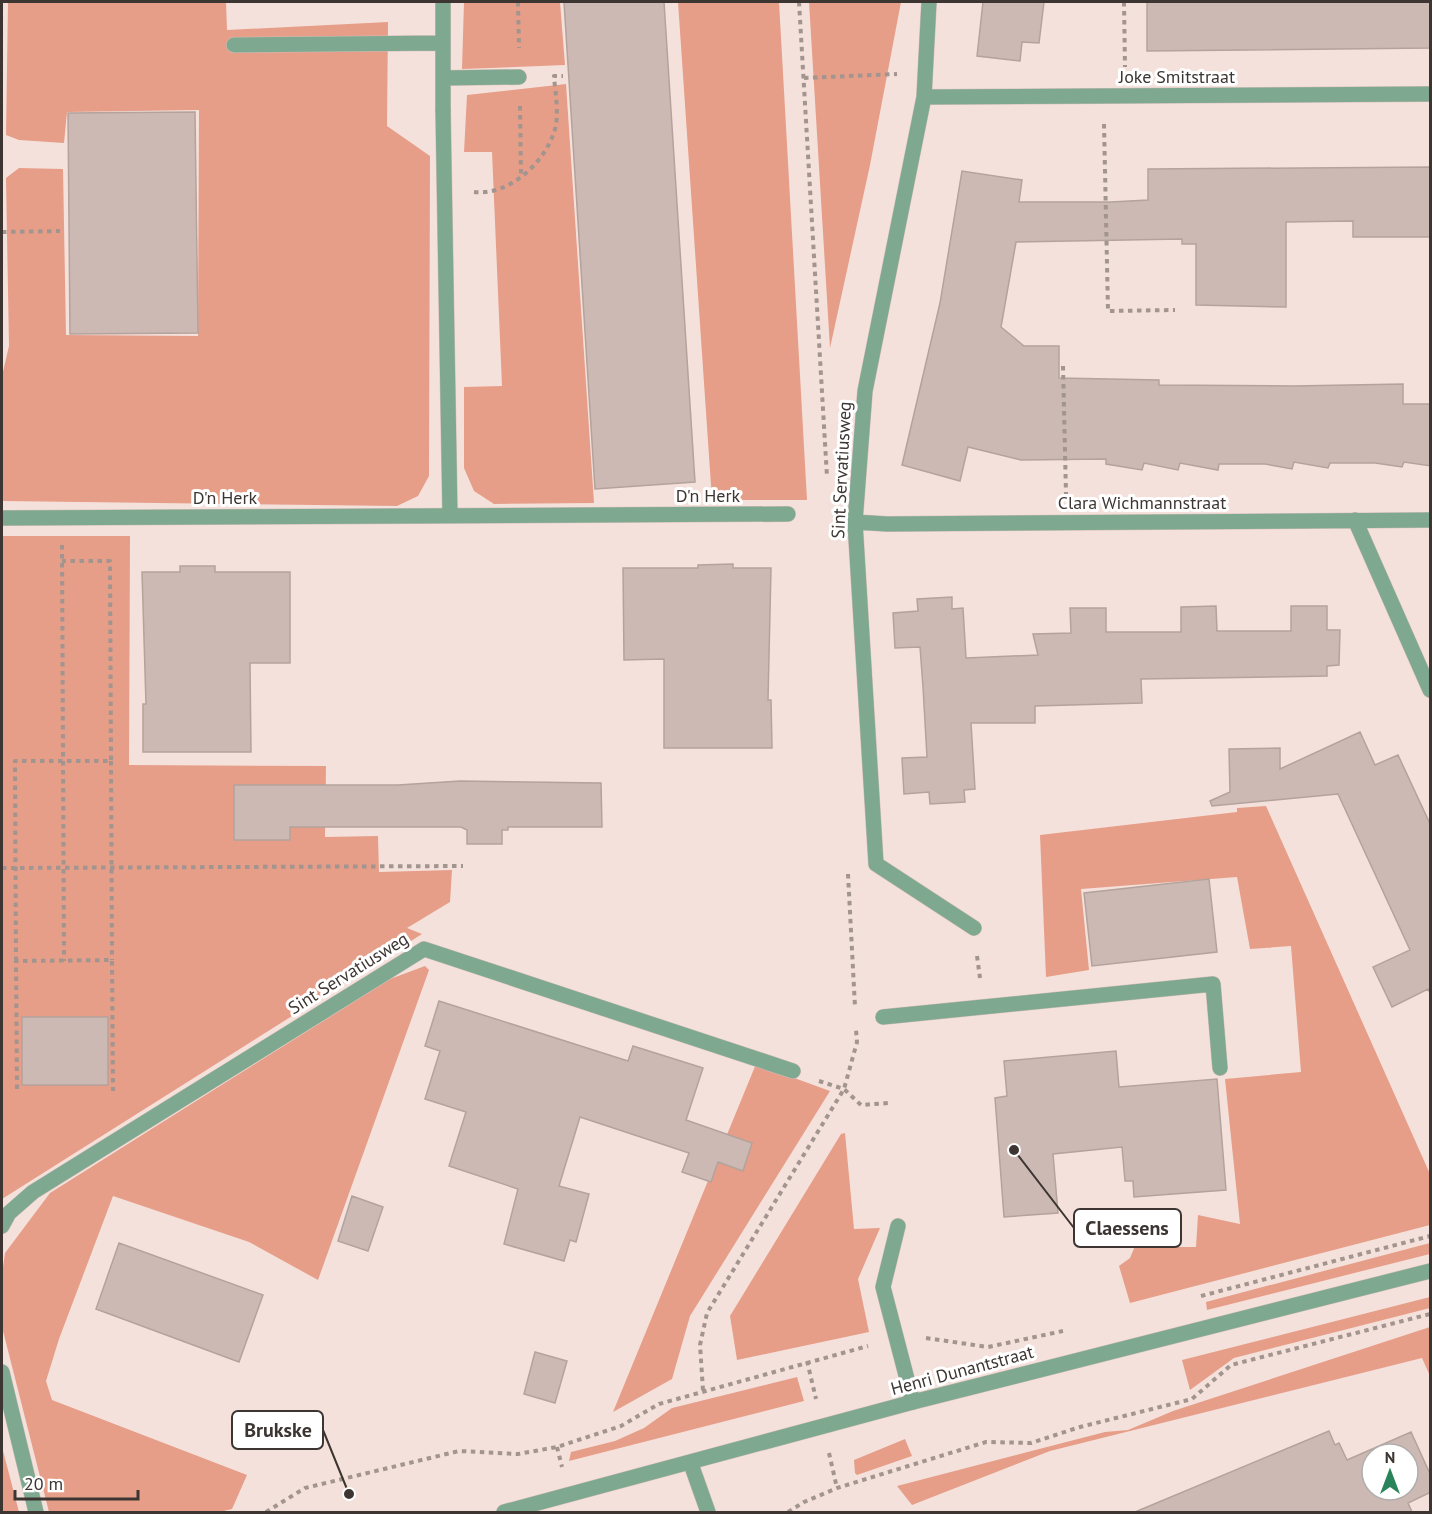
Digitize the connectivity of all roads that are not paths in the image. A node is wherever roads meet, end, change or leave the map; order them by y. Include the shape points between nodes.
1 (443, 2) edge
2 (928, 2) edge
3 (443, 44) junction
4 (234, 45) dead end
5 (519, 77) dead end
6 (443, 78) junction
7 (1431, 94) edge
8 (924, 97) junction
9 (788, 514) dead end
10 (450, 516) junction
11 (2, 518) edge
12 (1355, 520) junction
13 (1431, 520) edge
14 (855, 522) junction
15 (1431, 690) edge
16 (974, 928) road end
17 (884, 1017) dead end
18 (1220, 1068) dead end
19 (794, 1071) dead end
20 (2, 1226) edge
21 (898, 1226) dead end
22 (1431, 1271) edge
23 (2, 1372) edge
24 (913, 1402) junction
25 (691, 1464) junction
26 (36, 1512) edge
27 (504, 1512) edge
28 (708, 1512) edge

1 - 3 street
2 - 8 street, Sint Servatiusweg
3 - 4 street
3 - 6 street
5 - 6 street
6 - 10 street
7 - 8 street, Joke Smitstraat
8 - 14 street, Sint Servatiusweg via 865,391
9 - 10 street, D'n Herk
10 - 11 street, D'n Herk
12 - 13 street, Clara Wichmannstraat
12 - 14 street, Clara Wichmannstraat
12 - 15 street
14 - 16 street, Sint Servatiusweg via 876,864
17 - 18 street via 1213,984
19 - 20 street, Sint Servatiusweg via 424,949 33,1192 9,1213
21 - 24 street via 884,1287
22 - 24 street, Henri Dunantstraat
23 - 26 street
24 - 25 street, Henri Dunantstraat
25 - 27 street, Henri Dunantstraat
25 - 28 street

